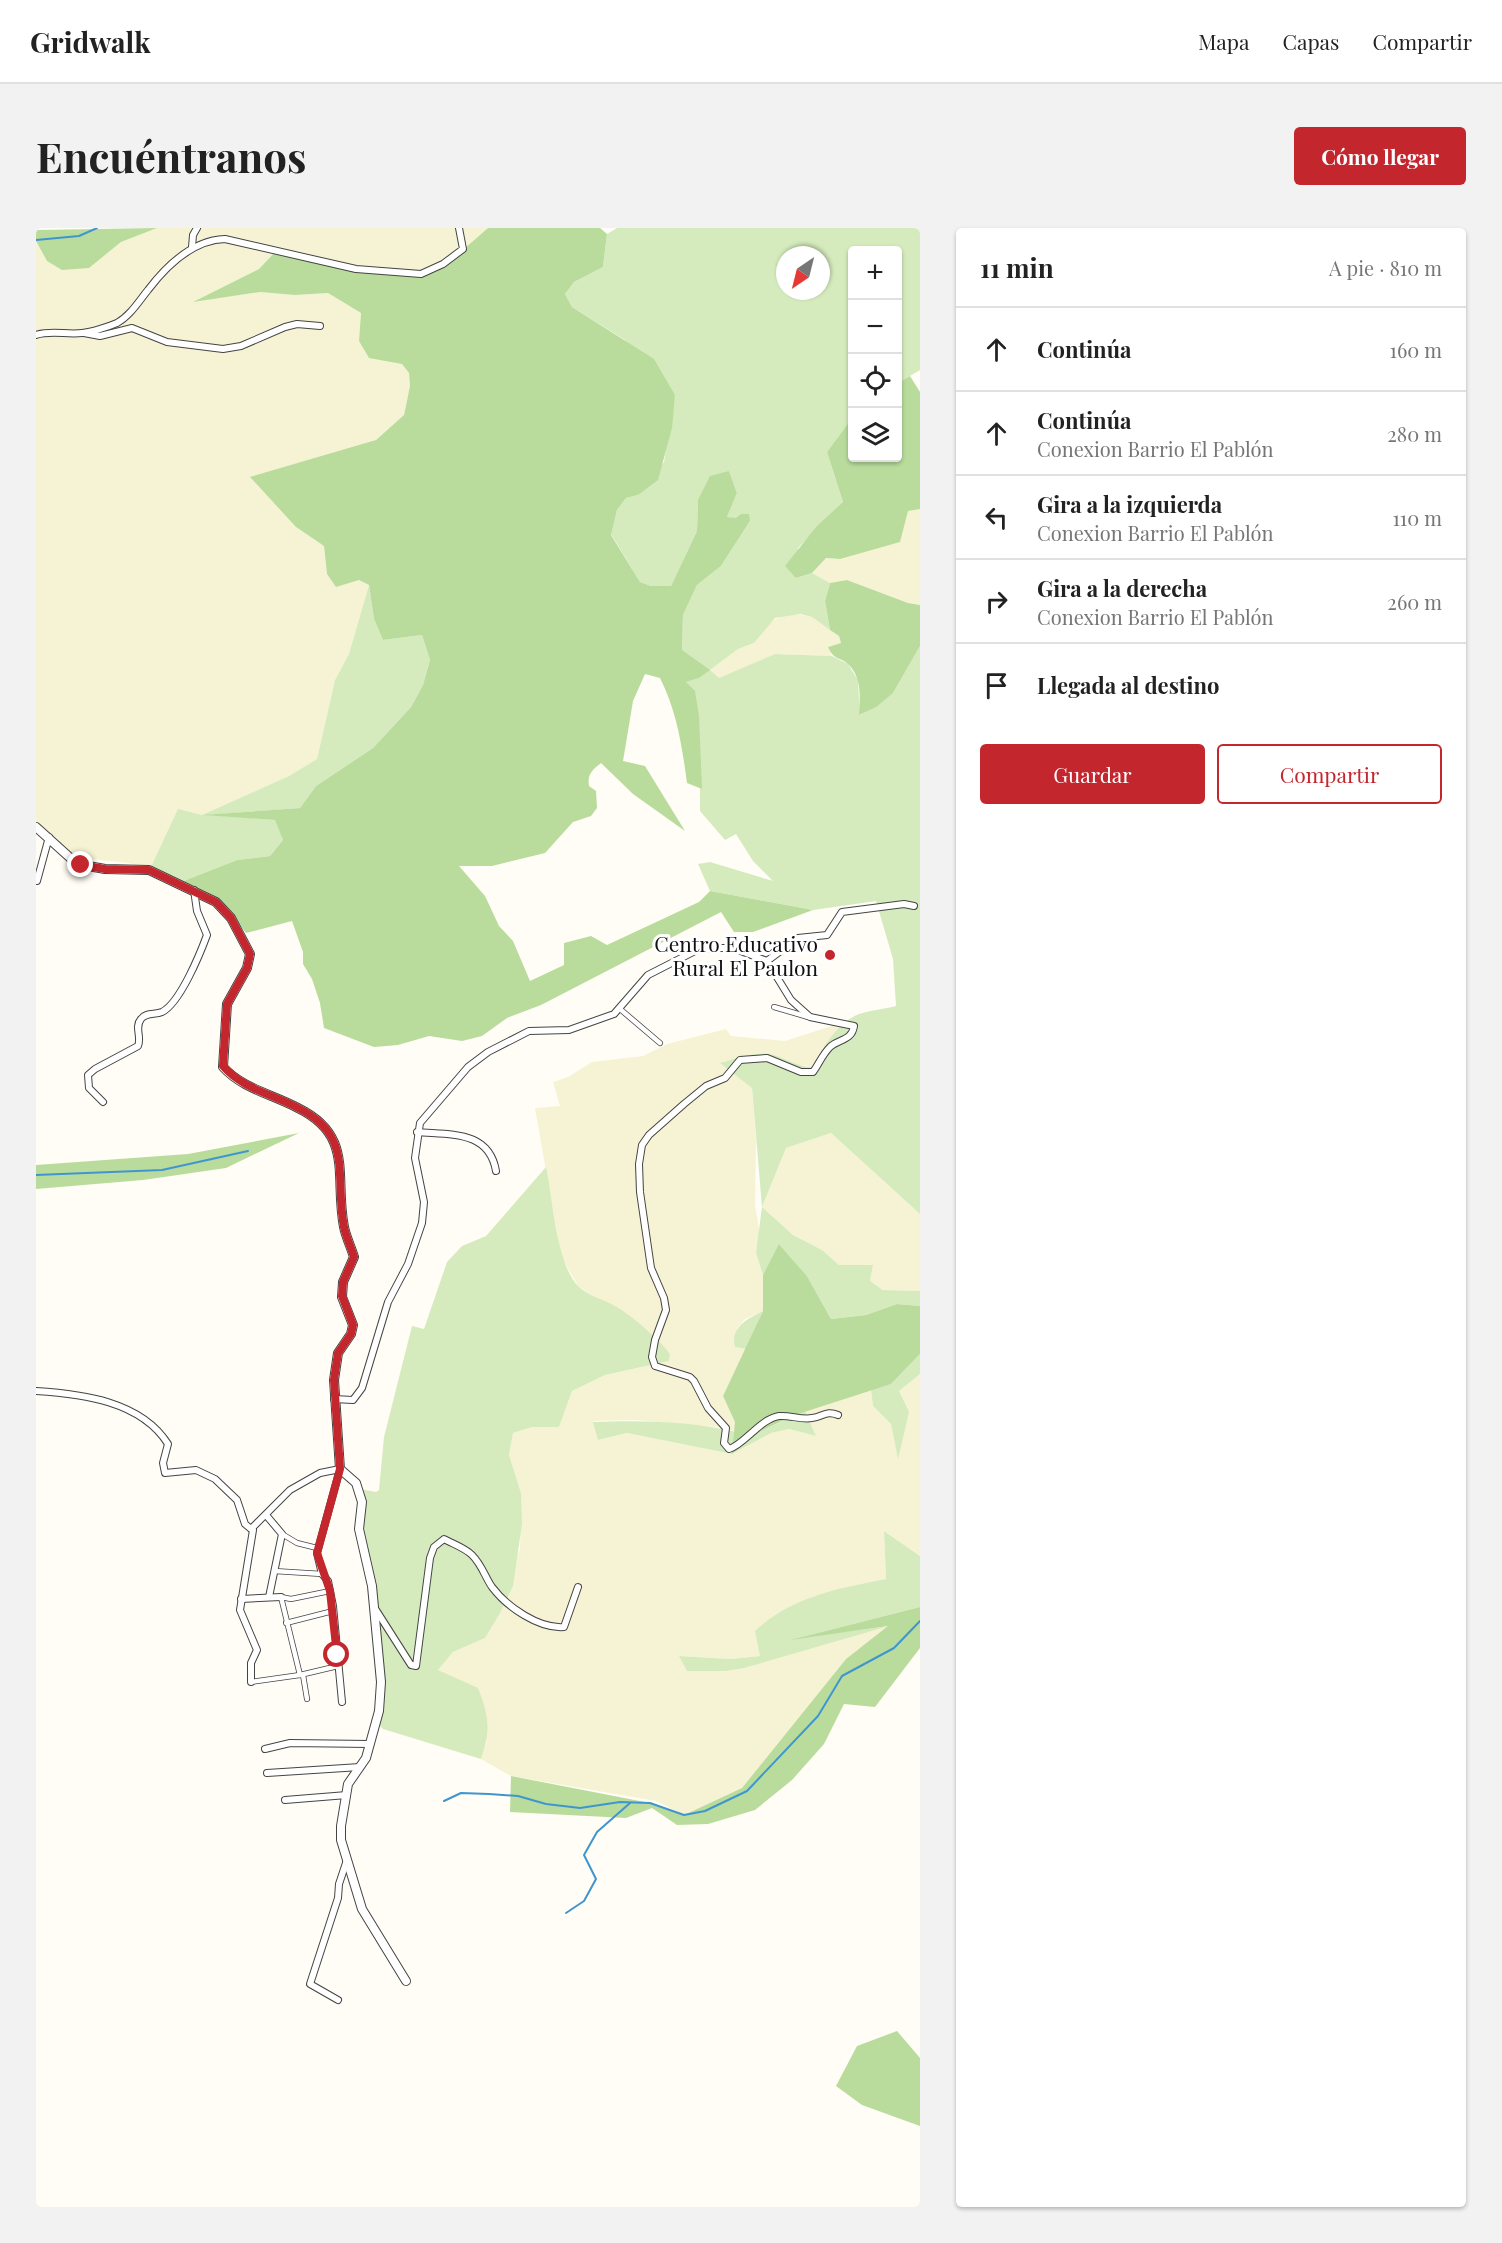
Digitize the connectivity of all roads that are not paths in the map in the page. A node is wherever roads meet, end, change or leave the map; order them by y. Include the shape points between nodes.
1 (197, 228) edge
2 (459, 228) edge
3 (192, 247) junction
4 (320, 326) dead end
5 (84, 333) junction
6 (36, 335) edge
7 (36, 827) edge
8 (49, 837) junction
9 (37, 881) edge
10 (194, 890) junction
11 (914, 906) dead end
12 (767, 961) junction
13 (774, 1006) dead end
14 (620, 1009) junction
15 (810, 1017) junction
16 (660, 1043) dead end
17 (103, 1102) dead end
18 (417, 1132) junction
19 (496, 1171) dead end
20 (36, 1391) edge
21 (334, 1399) junction
22 (838, 1415) dead end
23 (340, 1469) junction
24 (266, 1515) junction
25 (253, 1530) junction
26 (282, 1534) junction
27 (317, 1548) junction
28 (274, 1571) junction
29 (322, 1574) junction
30 (578, 1587) dead end
31 (330, 1591) junction
32 (269, 1597) junction
33 (281, 1597) junction
34 (241, 1599) junction
35 (374, 1607) junction
36 (333, 1611) junction
37 (286, 1623) junction
38 (338, 1666) junction
39 (302, 1675) junction
40 (251, 1682) joint
41 (307, 1700) dead end
42 (342, 1702) dead end
43 (370, 1744) junction
44 (265, 1749) dead end
45 (360, 1767) junction
46 (267, 1773) dead end
47 (347, 1795) junction
48 (285, 1800) dead end
49 (348, 1857) junction
50 (406, 1981) dead end
51 (338, 2000) dead end

1 - 3 street
2 - 3 street via 463,249 421,274 356,270 225,239
3 - 5 street via 154,281 117,323
4 - 5 street via 297,324 242,346 223,349 167,342 132,328 100,336
5 - 6 street
7 - 8 street
8 - 9 street
8 - 10 street via 81,865 149,870
10 - 17 street via 207,935 199,958 172,1003 138,1022 138,1046 88,1075 89,1088
10 - 21 street via 216,902 231,918 250,954 247,968 227,1004 223,1066 234,1079 318,1118 333,1138 337,1151 344,1227 354,1257 343,1282 342,1296 353,1325 338,1353
11 - 12 street via 842,912 827,935 798,938
12 - 14 street via 733,948 695,951 648,975
12 - 15 street via 791,1000
13 - 15 street
14 - 16 street
14 - 18 street via 569,1030 529,1031 515,1036 468,1068 426,1114
15 - 22 street via 848,1024 854,1030 832,1045 813,1072 801,1072 767,1058 740,1060 725,1078 706,1086 649,1135 642,1145 638,1174 651,1268 666,1310 655,1340 655,1366 694,1381 708,1408 724,1422 724,1443 729,1449 780,1416 815,1419 822,1413
18 - 19 street via 476,1140 491,1151
18 - 21 street via 415,1158 424,1202 422,1223 388,1302 362,1388 353,1400
20 - 25 street via 76,1394 128,1408 163,1435 168,1444 163,1463 165,1473 196,1470 214,1479 237,1500 245,1524
21 - 23 street
23 - 24 street via 320,1473 290,1490
23 - 27 street
23 - 35 street via 356,1483 362,1502 359,1529 369,1565
24 - 25 street
24 - 26 street
25 - 34 street
26 - 27 street via 297,1544
26 - 28 street
27 - 29 street
28 - 29 street
28 - 32 street
29 - 31 street
30 - 35 street via 564,1627 546,1624 524,1615 506,1601 467,1551 444,1539 439,1541 430,1558 421,1643 414,1667
31 - 33 street via 291,1599
31 - 36 street
32 - 33 street
32 - 34 street
33 - 37 street
34 - 40 street via 241,1615 257,1650 251,1663
35 - 43 street via 381,1682 379,1711
36 - 37 street
36 - 38 street
37 - 39 street
38 - 39 street
38 - 42 street
39 - 40 street
39 - 41 street
43 - 44 street via 290,1743
43 - 45 street
45 - 46 street
45 - 47 street via 348,1784
47 - 48 street
47 - 49 street via 341,1840
49 - 50 street via 362,1909
49 - 51 street via 310,1984

